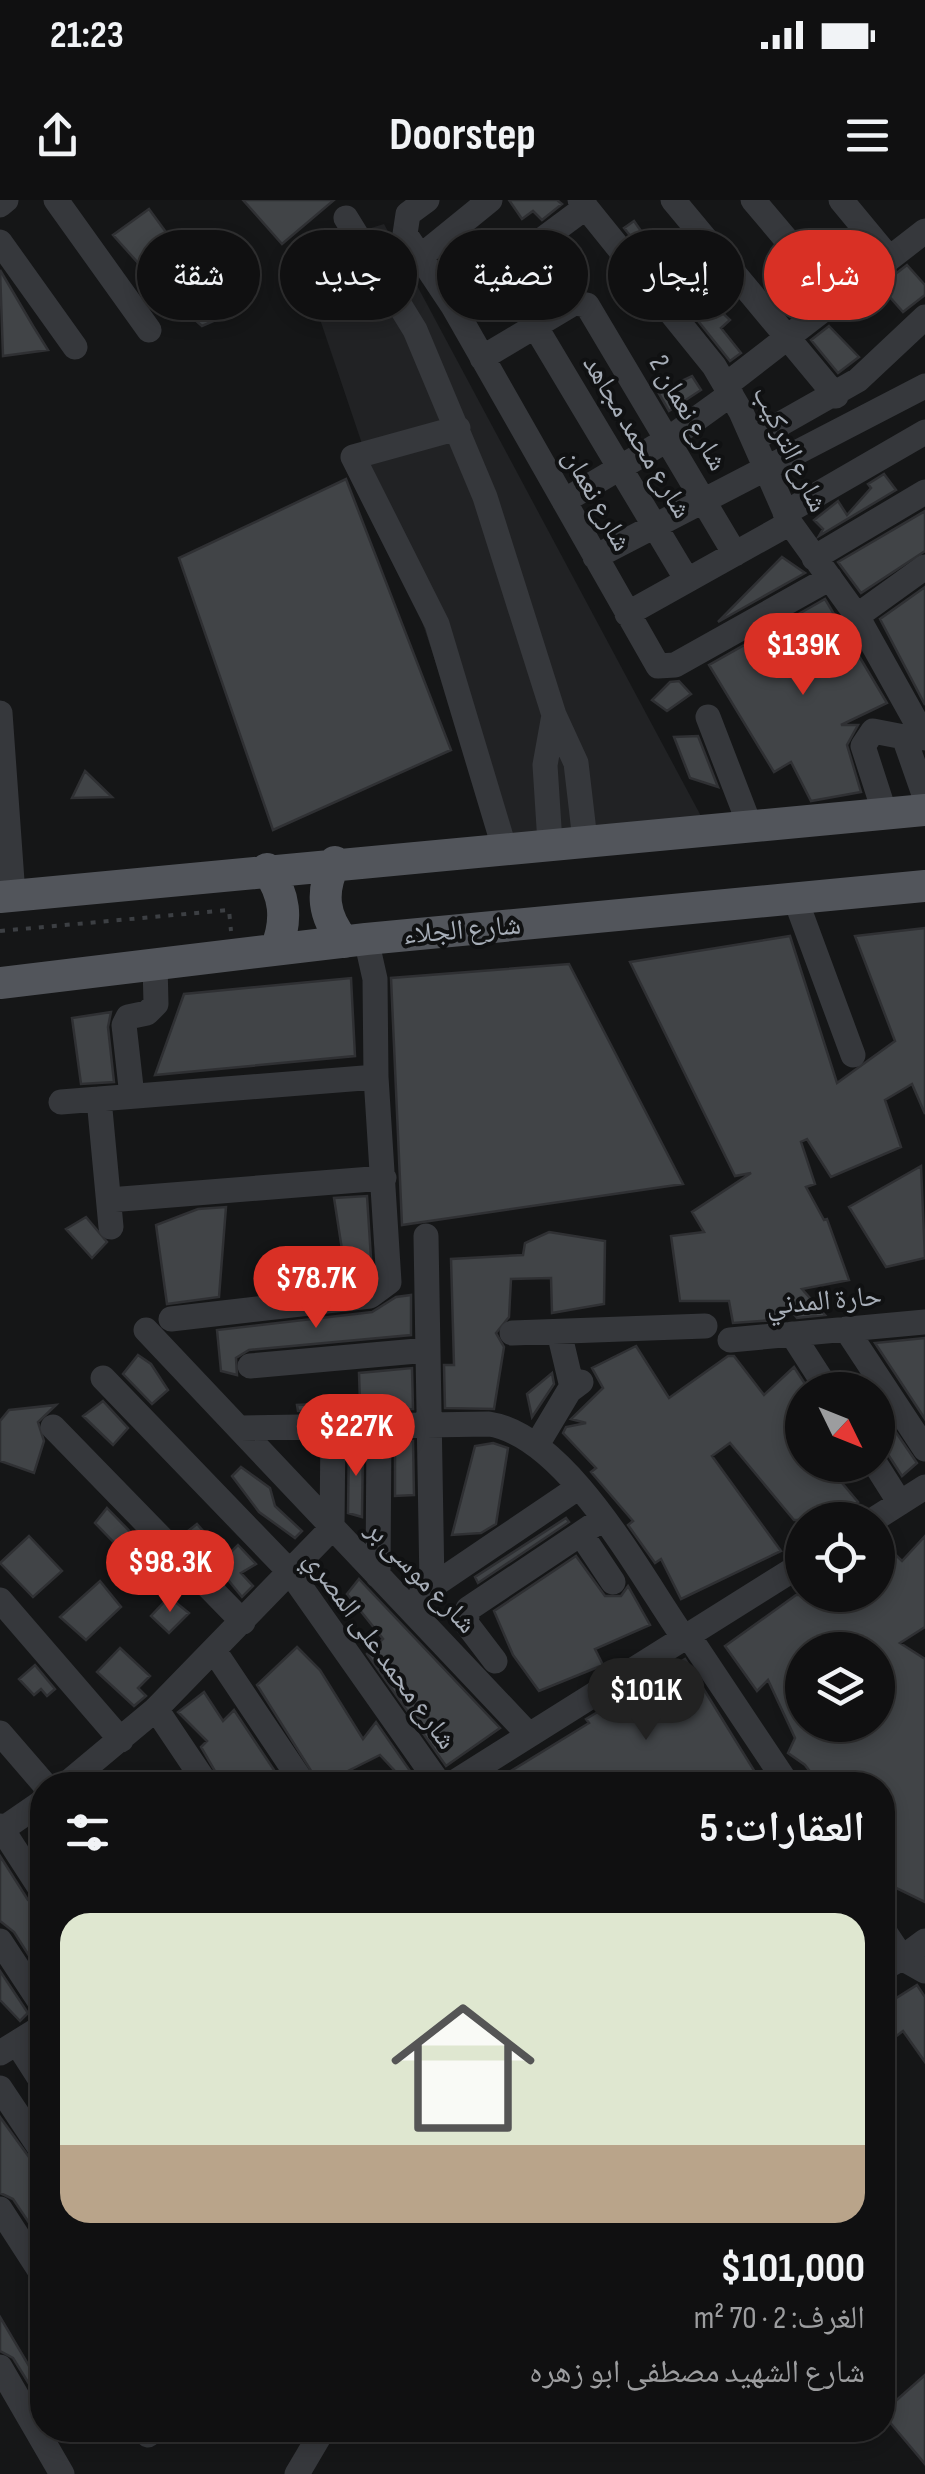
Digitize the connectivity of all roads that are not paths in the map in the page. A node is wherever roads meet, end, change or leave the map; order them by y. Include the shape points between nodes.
1 (56, 200) edge
2 (426, 200) edge
3 (490, 200) edge
4 (673, 200) edge
5 (754, 200) edge
6 (841, 200) edge
7 (583, 204) edge
8 (346, 218) dead end
9 (550, 230) edge
10 (780, 230) edge
11 (866, 230) edge
12 (925, 231) edge
13 (0, 242) edge
14 (895, 254) edge
15 (420, 257) junction
16 (437, 282) edge
17 (461, 320) edge
18 (805, 320) edge
19 (535, 326) junction
20 (921, 329) edge
21 (149, 330) dead end
22 (784, 336) junction
23 (76, 347) dead end
24 (482, 358) junction
25 (885, 358) junction
26 (920, 389) edge
27 (729, 390) junction
28 (836, 396) junction
29 (458, 428) junction
30 (925, 432) edge
31 (670, 438) junction
32 (754, 439) junction
33 (766, 467) junction
34 (620, 470) junction
35 (925, 492) edge
36 (704, 500) junction
37 (564, 501) junction
38 (788, 518) junction
39 (656, 525) junction
40 (735, 554) junction
41 (595, 557) junction
42 (814, 558) junction
43 (925, 566) edge
44 (830, 578) junction
45 (687, 580) junction
46 (627, 614) junction
47 (858, 616) junction
48 (0, 713) edge
49 (554, 715) junction
50 (708, 717) dead end
51 (925, 735) edge
52 (925, 797) edge
53 (925, 810) edge
54 (885, 814) junction
55 (750, 826) junction
56 (586, 840) junction
57 (550, 843) junction
58 (504, 847) junction
59 (335, 862) junction
60 (267, 868) junction
61 (923, 889) edge
62 (6, 896) edge
63 (795, 898) junction
64 (355, 941) junction
65 (276, 950) junction
66 (154, 964) junction
67 (0, 983) edge
68 (854, 1055) dead end
69 (376, 1077) junction
70 (132, 1096) junction
71 (100, 1099) junction
72 (61, 1102) dead end
73 (384, 1178) junction
74 (109, 1200) junction
75 (111, 1227) dead end
76 (426, 1236) dead end
77 (171, 1320) dead end
78 (925, 1322) edge
79 (706, 1326) dead end
80 (846, 1329) junction
81 (146, 1330) dead end
82 (559, 1332) junction
83 (512, 1333) dead end
84 (792, 1334) junction
85 (730, 1340) dead end
86 (428, 1350) junction
87 (250, 1366) dead end
88 (816, 1372) edge
89 (103, 1378) dead end
90 (429, 1425) junction
91 (379, 1426) junction
92 (54, 1427) dead end
93 (333, 1427) junction
94 (241, 1428) junction
95 (538, 1443) junction
96 (925, 1449) edge
97 (887, 1482) edge
98 (925, 1487) edge
99 (578, 1488) junction
100 (900, 1503) junction
101 (895, 1506) edge
102 (591, 1527) junction
103 (332, 1528) junction
104 (290, 1572) junction
105 (785, 1575) edge
106 (378, 1576) junction
107 (613, 1582) dead end
108 (432, 1586) junction
109 (0, 1600) edge
110 (406, 1604) junction
111 (243, 1622) junction
112 (686, 1637) junction
113 (215, 1652) junction
114 (495, 1661) dead end
115 (156, 1710) junction
116 (0, 1733) edge
117 (530, 1735) junction
118 (121, 1740) junction
119 (48, 1772) edge
120 (79, 1772) edge
121 (198, 1772) edge
122 (295, 1772) edge
123 (431, 1772) edge
124 (471, 1772) edge
125 (779, 1772) edge
126 (30, 1810) edge
127 (1, 1829) edge
128 (30, 1873) edge
129 (925, 1941) edge
130 (0, 1942) edge
131 (895, 1961) edge
132 (895, 1964) edge
133 (925, 1971) edge
134 (30, 1987) edge
135 (30, 2034) edge
136 (5, 2049) edge
137 (30, 2071) edge
138 (0, 2088) edge
139 (30, 2133) edge
140 (0, 2209) edge
141 (30, 2255) edge
142 (0, 2367) edge
143 (30, 2419) edge
144 (43, 2442) edge
145 (316, 2442) edge
146 (62, 2474) edge
147 (297, 2474) edge

1 - 21 street
2 - 15 street, شارع نعمان via 404,224
3 - 15 street
4 - 22 street
5 - 10 street
6 - 11 street
7 - 9 street
7 - 27 street, شارع التركيب
8 - 29 street via 415,330
12 - 14 street
13 - 23 street
15 - 16 street, شارع نعمان
17 - 24 street, شارع نعمان
18 - 22 street
19 - 24 street, شارع نعمان 2
19 - 31 street, شارع نعمان 2 via 574,304 587,304
19 - 34 street, شارع محمد مجاهد
20 - 25 street
22 - 27 street
22 - 28 street
24 - 37 street, شارع نعمان
25 - 26 street
25 - 28 street
26 - 33 street
27 - 31 street
27 - 32 street, شارع التركيب
28 - 32 street
29 - 49 street
29 - 58 street via 353,457 437,624
30 - 38 street
31 - 34 street
31 - 36 street, شارع نعمان 2
32 - 33 street, شارع التركيب
33 - 36 street
33 - 38 street, شارع التركيب
34 - 37 street
34 - 39 street, شارع محمد مجاهد
35 - 42 street
36 - 39 street
36 - 40 street, شارع نعمان 2
37 - 41 street, شارع نعمان
38 - 40 street
38 - 42 street, شارع التركيب
39 - 41 street
39 - 45 street, شارع محمد مجاهد
40 - 45 street
41 - 46 street, شارع نعمان
42 - 44 street, شارع التركيب
43 - 47 street
44 - 46 street, شارع نعمان via 667,668 652,660
44 - 47 street, شارع التركيب
45 - 46 street
47 - 51 street, شارع التركيب
48 - 62 street
49 - 56 street via 576,763
49 - 57 street via 545,765
50 - 55 street
52 - 54 street via 904,737 873,731 863,746
53 - 54 main road
54 - 55 main road
55 - 56 main road
56 - 57 main road
57 - 58 main road
58 - 59 main road
59 - 60 main road
59 - 64 main road via 324,895 333,928
60 - 62 main road
60 - 65 main road via 285,916
61 - 63 main road, شارع الجلاء
63 - 64 main road, شارع الجلاء
63 - 68 street
64 - 65 main road, شارع الجلاء
64 - 69 street via 375,979
65 - 66 main road, شارع الجلاء
66 - 67 main road, شارع الجلاء
66 - 70 street via 156,1004 128,1016 124,1025
69 - 70 street
69 - 73 street
70 - 71 street
71 - 72 street
71 - 74 street
73 - 74 street
73 - 77 street via 391,1274 378,1294
74 - 75 street
76 - 86 street
78 - 80 street, حارة المدني
79 - 82 street
80 - 84 street, حارة المدني
80 - 96 street
81 - 94 street, شارع موسى بر
82 - 83 street
82 - 95 street via 576,1385
84 - 85 street, حارة المدني
84 - 88 street
86 - 87 street
86 - 90 street
89 - 104 street, شارع محمد على المصري
90 - 91 street
90 - 95 street via 507,1427
90 - 108 street
91 - 93 street
91 - 106 street
92 - 111 street
93 - 94 street
93 - 103 street
94 - 103 street, شارع موسى بر
95 - 99 street
97 - 100 street
98 - 100 street
99 - 102 street
99 - 108 street
100 - 101 street
102 - 107 street
102 - 112 street
102 - 114 street via 468,1609 466,1623
103 - 104 street
103 - 106 street, شارع موسى بر
104 - 111 street
104 - 123 street, شارع محمد على المصري
105 - 112 street
106 - 110 street, شارع موسى بر
108 - 110 street
109 - 118 street
110 - 117 street, شارع موسى بر
111 - 113 street
112 - 117 street
112 - 125 street
113 - 115 street
113 - 122 street
115 - 118 street
115 - 121 street
116 - 119 street
117 - 124 street
118 - 120 street
126 - 127 street
127 - 128 street
129 - 131 street
130 - 134 street
132 - 133 street
135 - 136 street
136 - 137 street
138 - 139 street
140 - 141 street
142 - 143 street
144 - 146 street
145 - 147 street

